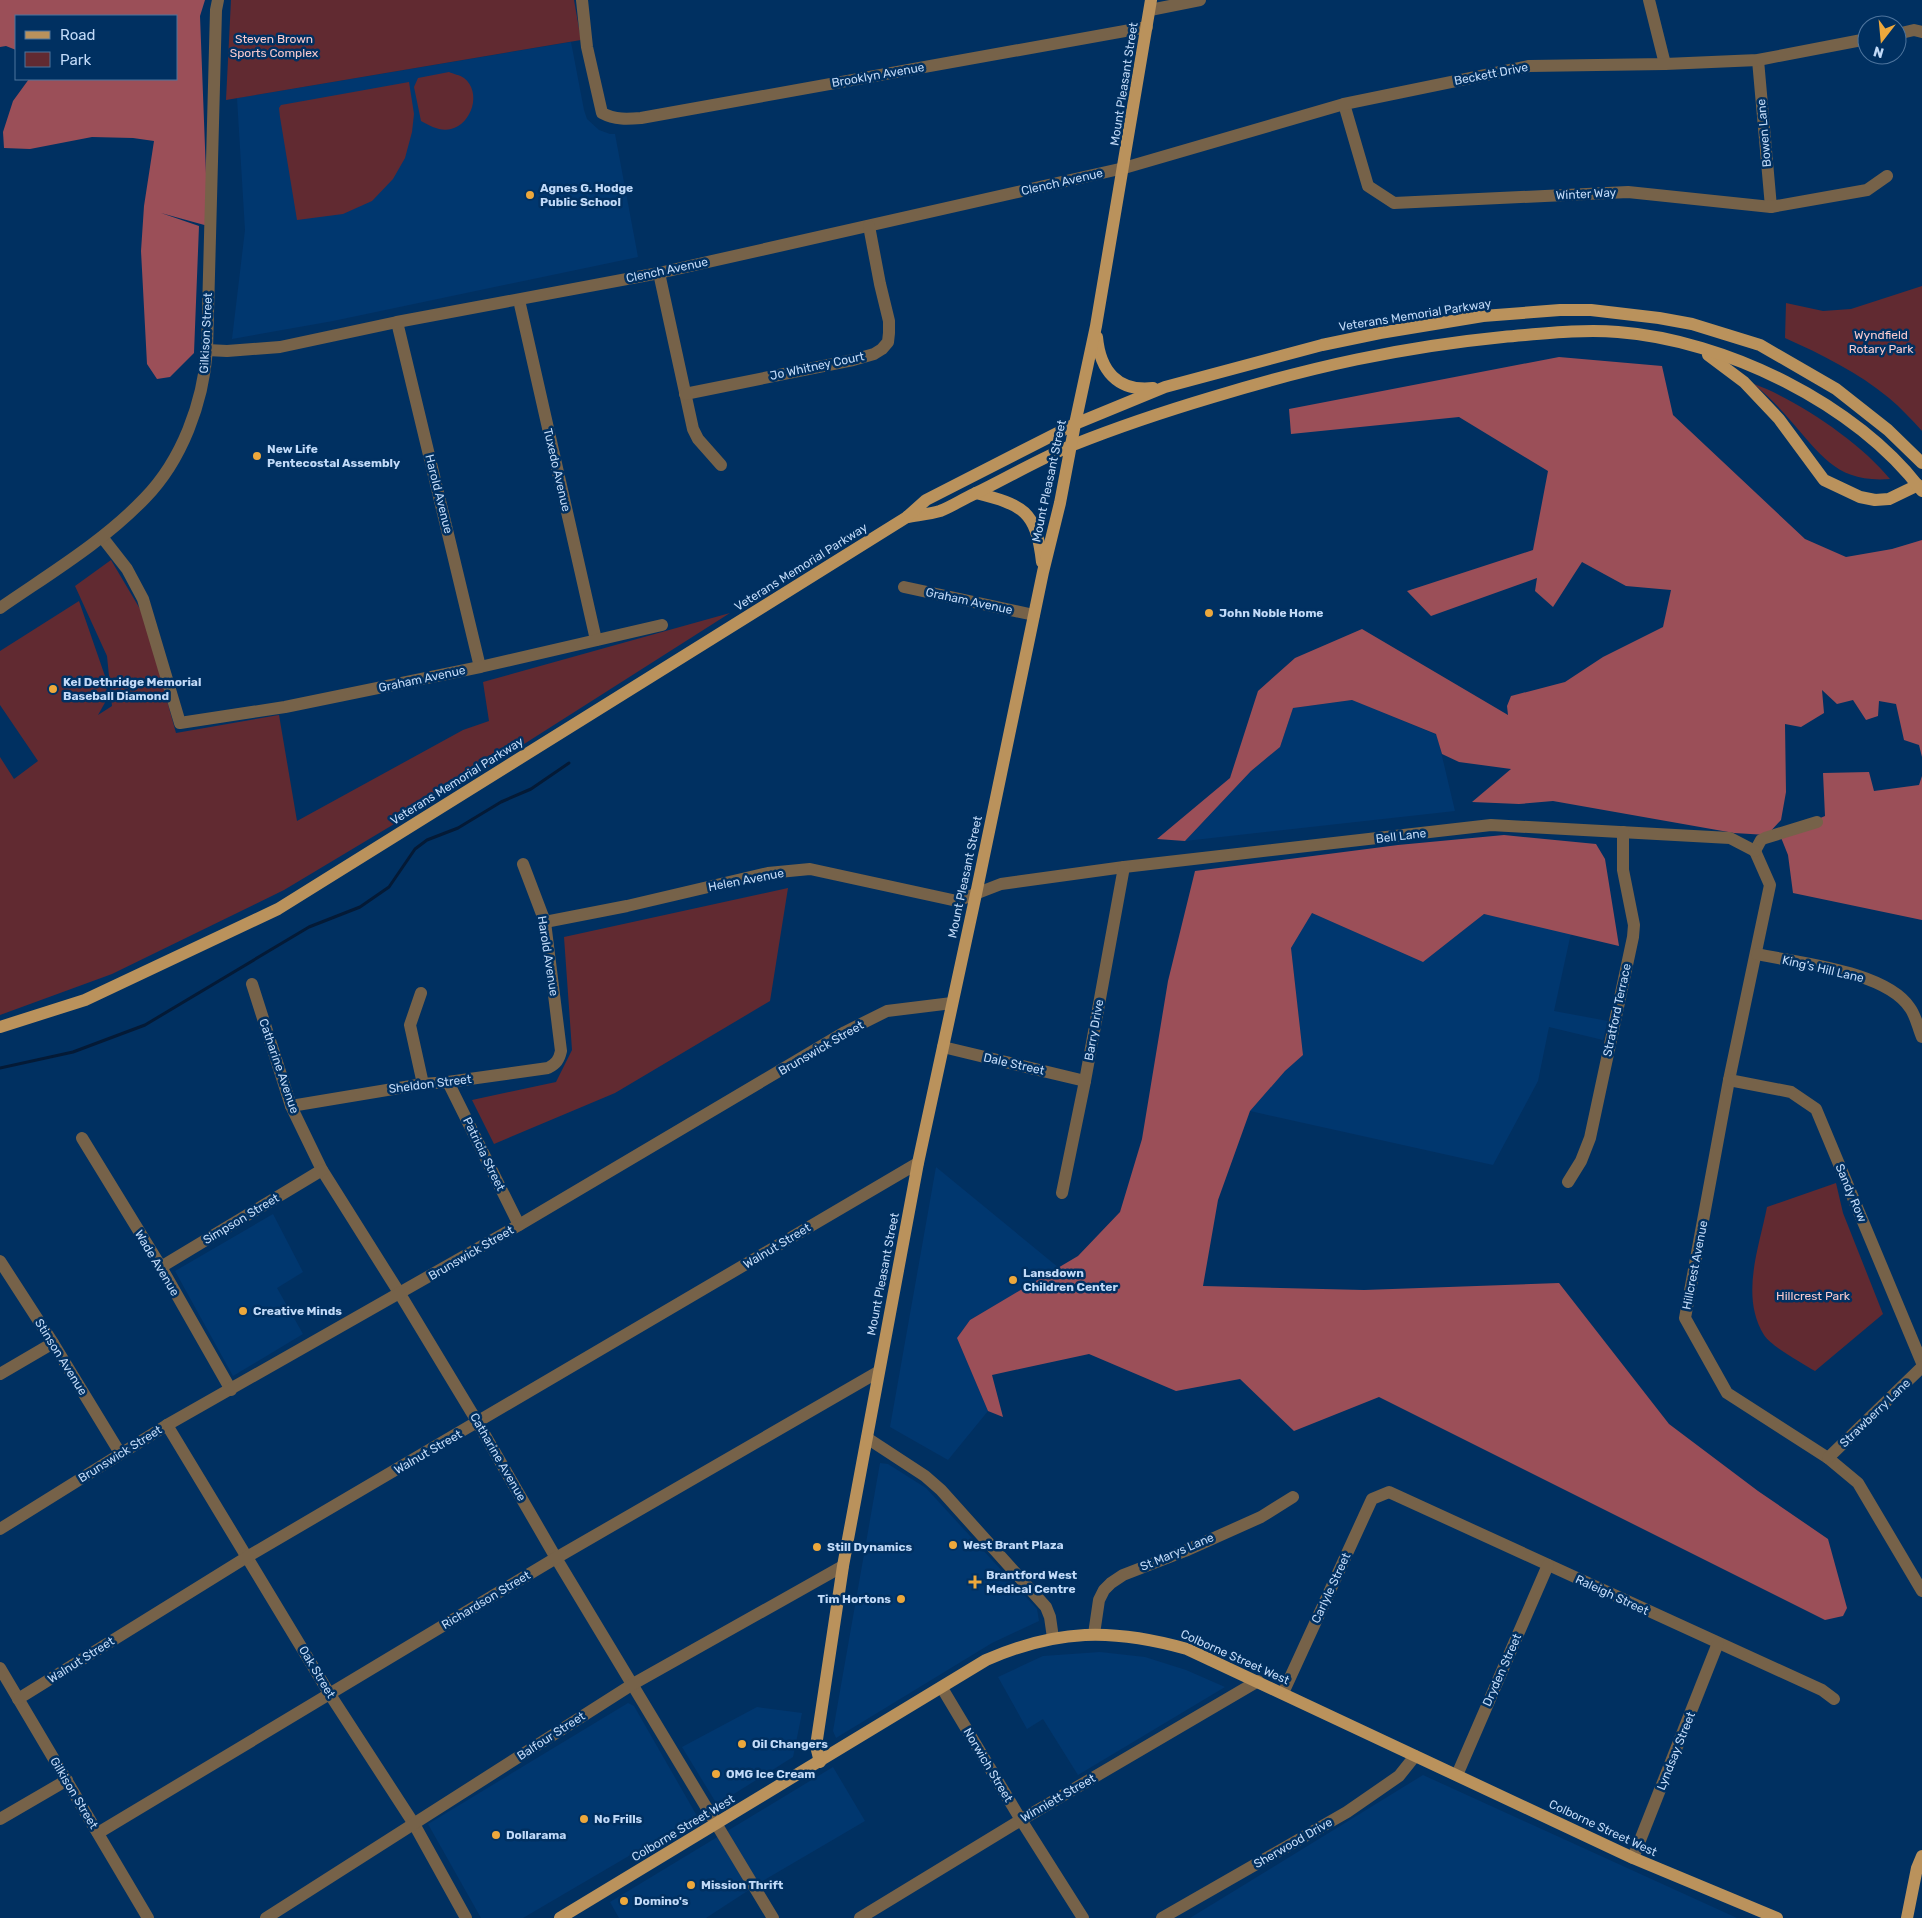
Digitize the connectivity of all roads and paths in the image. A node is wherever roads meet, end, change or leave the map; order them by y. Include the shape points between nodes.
1 (218, 0) edge
2 (582, 0) edge
3 (1200, 0) edge
4 (1649, 0) edge
5 (1150, 5) edge
6 (1146, 27) junction
7 (1907, 32) edge
8 (1922, 32) edge
9 (1857, 41) edge
10 (1758, 60) junction
11 (1665, 64) junction
12 (1344, 104) junction
13 (1124, 168) junction
14 (1887, 176) dead end
15 (1770, 207) junction
16 (869, 226) junction
17 (659, 273) junction
18 (519, 300) junction
19 (397, 322) junction
20 (1096, 326) junction
21 (1700, 349) junction
22 (207, 350) junction
23 (1165, 387) junction
24 (685, 394) junction
25 (1075, 424) junction
26 (1071, 446) junction
27 (1922, 463) edge
28 (721, 465) dead end
29 (1921, 487) edge
30 (976, 493) junction
31 (907, 516) junction
32 (102, 537) junction
33 (1043, 572) junction
34 (904, 587) dead end
35 (0, 608) edge
36 (1034, 615) junction
37 (662, 625) dead end
38 (596, 640) junction
39 (480, 667) junction
40 (1817, 822) dead end
41 (1623, 832) junction
42 (1755, 851) junction
43 (523, 864) dead end
44 (1124, 867) junction
45 (976, 894) junction
46 (545, 922) junction
47 (1757, 954) junction
48 (252, 984) dead end
49 (421, 993) dead end
50 (952, 1003) junction
51 (0, 1027) edge
52 (1922, 1037) edge
53 (942, 1046) junction
54 (561, 1051) joint
55 (1729, 1080) junction
56 (1085, 1081) junction
57 (448, 1082) junction
58 (422, 1084) junction
59 (291, 1106) junction
60 (82, 1138) dead end
61 (918, 1163) junction
62 (322, 1170) junction
63 (1568, 1182) dead end
64 (1062, 1193) dead end
65 (519, 1225) junction
66 (0, 1262) edge
67 (161, 1267) junction
68 (400, 1294) junction
69 (53, 1343) junction
70 (1922, 1363) edge
71 (1922, 1367) edge
72 (878, 1372) junction
73 (0, 1374) edge
74 (231, 1390) junction
75 (478, 1423) junction
76 (167, 1425) junction
77 (867, 1438) junction
78 (120, 1453) junction
79 (1828, 1458) junction
80 (1389, 1492) joint
81 (1293, 1497) dead end
82 (0, 1529) edge
83 (247, 1557) junction
84 (556, 1558) junction
85 (1548, 1565) junction
86 (843, 1566) junction
87 (1922, 1591) edge
88 (1094, 1634) junction
89 (1053, 1638) junction
90 (1718, 1644) junction
91 (0, 1668) edge
92 (1258, 1682) junction
93 (633, 1684) junction
94 (942, 1688) junction
95 (329, 1693) junction
96 (1283, 1693) junction
97 (18, 1698) junction
98 (1834, 1699) dead end
99 (1415, 1756) junction
100 (820, 1762) junction
101 (1456, 1774) junction
102 (67, 1780) junction
103 (0, 1819) edge
104 (1021, 1820) junction
105 (414, 1824) junction
106 (717, 1824) junction
107 (98, 1833) junction
108 (1922, 1856) edge
109 (1633, 1858) junction
110 (148, 1918) edge
111 (266, 1918) edge
112 (466, 1918) edge
113 (560, 1918) edge
114 (773, 1918) edge
115 (860, 1918) edge
116 (1084, 1918) edge
117 (1162, 1918) edge
118 (1778, 1918) edge
119 (1907, 1918) edge

1 - 22 street, Gilkison Street
2 - 6 street, Brooklyn Avenue via 587,47 602,114 622,119
3 - 5 street
4 - 11 street
5 - 6 main road, Mount Pleasant Street
6 - 13 main road, Mount Pleasant Street
7 - 8 street
9 - 10 street, Beckett Drive
10 - 11 street, Beckett Drive
10 - 15 street, Bowen Lane
11 - 12 street, Beckett Drive via 1529,66
12 - 13 street, Beckett Drive
12 - 15 street, Winter Way via 1368,186 1394,203 1628,192
13 - 16 street, Clench Avenue
13 - 20 main road, Mount Pleasant Street
14 - 15 street, Winter Way via 1867,190
16 - 17 street, Clench Avenue
16 - 24 street, Jo Whitney Court via 889,320 888,342 882,349 853,360
17 - 18 street, Clench Avenue
17 - 24 street
18 - 19 street, Clench Avenue
18 - 38 street, Tuxedo Avenue
19 - 22 street, Clench Avenue via 280,347
19 - 39 street, Harold Avenue
20 - 23 main road via 1098,350 1111,375 1120,383 1142,390
20 - 25 main road, Mount Pleasant Street
21 - 26 main road, Veterans Memorial Parkway via 1643,334 1589,330 1450,342 1331,364 1260,382
21 - 29 main road, Veterans Memorial Parkway via 1757,368 1802,390 1867,435
21 - 29 main road via 1744,382 1779,419 1824,480 1860,497 1875,500 1889,499
22 - 32 street, Gilkison Street via 196,408 178,450 147,496
23 - 25 main road, Veterans Memorial Parkway
23 - 27 main road, Veterans Memorial Parkway via 1322,345 1483,316 1560,310 1631,314 1692,324 1760,346 1836,389 1888,430
24 - 28 street via 698,439
25 - 26 main road, Mount Pleasant Street
25 - 31 main road, Veterans Memorial Parkway via 926,500
26 - 30 main road, Veterans Memorial Parkway
26 - 33 main road, Mount Pleasant Street
30 - 31 main road, Veterans Memorial Parkway via 940,511
30 - 33 main road via 1009,501 1022,510 1040,539
31 - 51 main road, Veterans Memorial Parkway via 278,909 85,1000
32 - 35 street, Gilkison Street
32 - 39 street, Graham Avenue via 143,599 180,723 285,707
33 - 36 main road, Mount Pleasant Street
34 - 36 street, Graham Avenue
36 - 45 main road, Mount Pleasant Street
37 - 38 street, Graham Avenue
38 - 39 street, Graham Avenue
40 - 42 street via 1765,838
41 - 42 street, Bell Lane via 1730,838
41 - 44 street, Bell Lane via 1491,825
41 - 63 street, Stratford Terrace via 1624,870 1634,925 1633,937 1590,1138
42 - 47 street, Hillcrest Avenue via 1770,885
43 - 46 street, Harold Avenue
44 - 45 street, Bell Lane via 1001,884
44 - 56 street, Barry Drive
45 - 46 street, Helen Avenue via 957,901 810,869 768,873
45 - 50 main road, Mount Pleasant Street
46 - 54 street, Harold Avenue
47 - 52 street, King's Hill Lane via 1862,976 1894,993 1910,1008
47 - 55 street, Hillcrest Avenue
48 - 59 street, Catharine Avenue
49 - 58 street via 410,1025
50 - 53 main road, Mount Pleasant Street
50 - 65 street, Brunswick Street via 888,1012 845,1032
53 - 56 street, Dale Street
53 - 61 main road, Mount Pleasant Street
54 - 57 street, Sheldon Street via 559,1060 548,1068
55 - 70 street, Sandy Row via 1791,1092 1816,1109
55 - 79 street, Hillcrest Avenue via 1685,1318 1727,1393
56 - 64 street, Barry Drive
57 - 58 street, Sheldon Street
57 - 65 street, Patricia Street
58 - 59 street, Sheldon Street
59 - 62 street, Catharine Avenue
60 - 67 street, Wade Avenue
61 - 72 main road, Mount Pleasant Street
61 - 75 street, Walnut Street
62 - 67 street, Simpson Street
62 - 68 street, Catharine Avenue
65 - 68 street, Brunswick Street
66 - 69 street, Stinson Avenue
67 - 74 street, Wade Avenue
68 - 74 street, Brunswick Street
68 - 75 street, Catharine Avenue
69 - 73 street
69 - 78 street, Stinson Avenue
71 - 79 street, Strawberry Lane
72 - 77 main road, Mount Pleasant Street
72 - 84 street, Richardson Street
74 - 76 street, Brunswick Street
75 - 83 street, Walnut Street
75 - 84 street, Catharine Avenue
76 - 78 street, Brunswick Street
76 - 83 street, Oak Street
77 - 86 main road, Mount Pleasant Street
77 - 89 street via 925,1476 960,1509 1046,1607
78 - 82 street, Brunswick Street
79 - 87 street, Hillcrest Avenue via 1858,1483
80 - 85 street, Raleigh Street
80 - 96 street, Carlyle Street via 1372,1499
81 - 88 street, St Marys Lane via 1261,1517 1111,1583 1099,1600
83 - 95 street, Oak Street
83 - 97 street, Walnut Street
84 - 93 street, Catharine Avenue
84 - 95 street, Richardson Street
85 - 90 street, Raleigh Street
85 - 101 street, Dryden Street
86 - 93 street, Balfour Street
86 - 100 main road, Mount Pleasant Street via 816,1746
88 - 89 main road, Colborne Street West
88 - 92 main road, Colborne Street West via 1158,1641 1187,1649
89 - 94 main road, Colborne Street West via 986,1660
90 - 98 street, Raleigh Street via 1822,1690
90 - 109 street, Lyndsay Street
91 - 97 street, Gilkison Street
92 - 96 main road, Colborne Street West
92 - 104 street, Winniett Street
93 - 105 street, Balfour Street
93 - 106 street, Catharine Avenue
94 - 100 main road, Colborne Street West
94 - 104 street, Norwich Street
95 - 105 street, Oak Street
95 - 107 street, Richardson Street
96 - 99 main road, Colborne Street West
97 - 102 street, Gilkison Street
99 - 101 main road, Colborne Street West
99 - 117 street, Sherwood Drive via 1399,1776 1347,1812
100 - 106 main road, Colborne Street West
101 - 109 main road, Colborne Street West
102 - 103 street
102 - 107 street, Gilkison Street
104 - 115 street, Winniett Street
104 - 116 street, Norwich Street
105 - 111 street, Balfour Street
105 - 112 street, Oak Street
106 - 113 main road, Colborne Street West
106 - 114 street, Catharine Avenue
107 - 110 street, Gilkison Street
108 - 119 main road
109 - 118 main road, Colborne Street West

